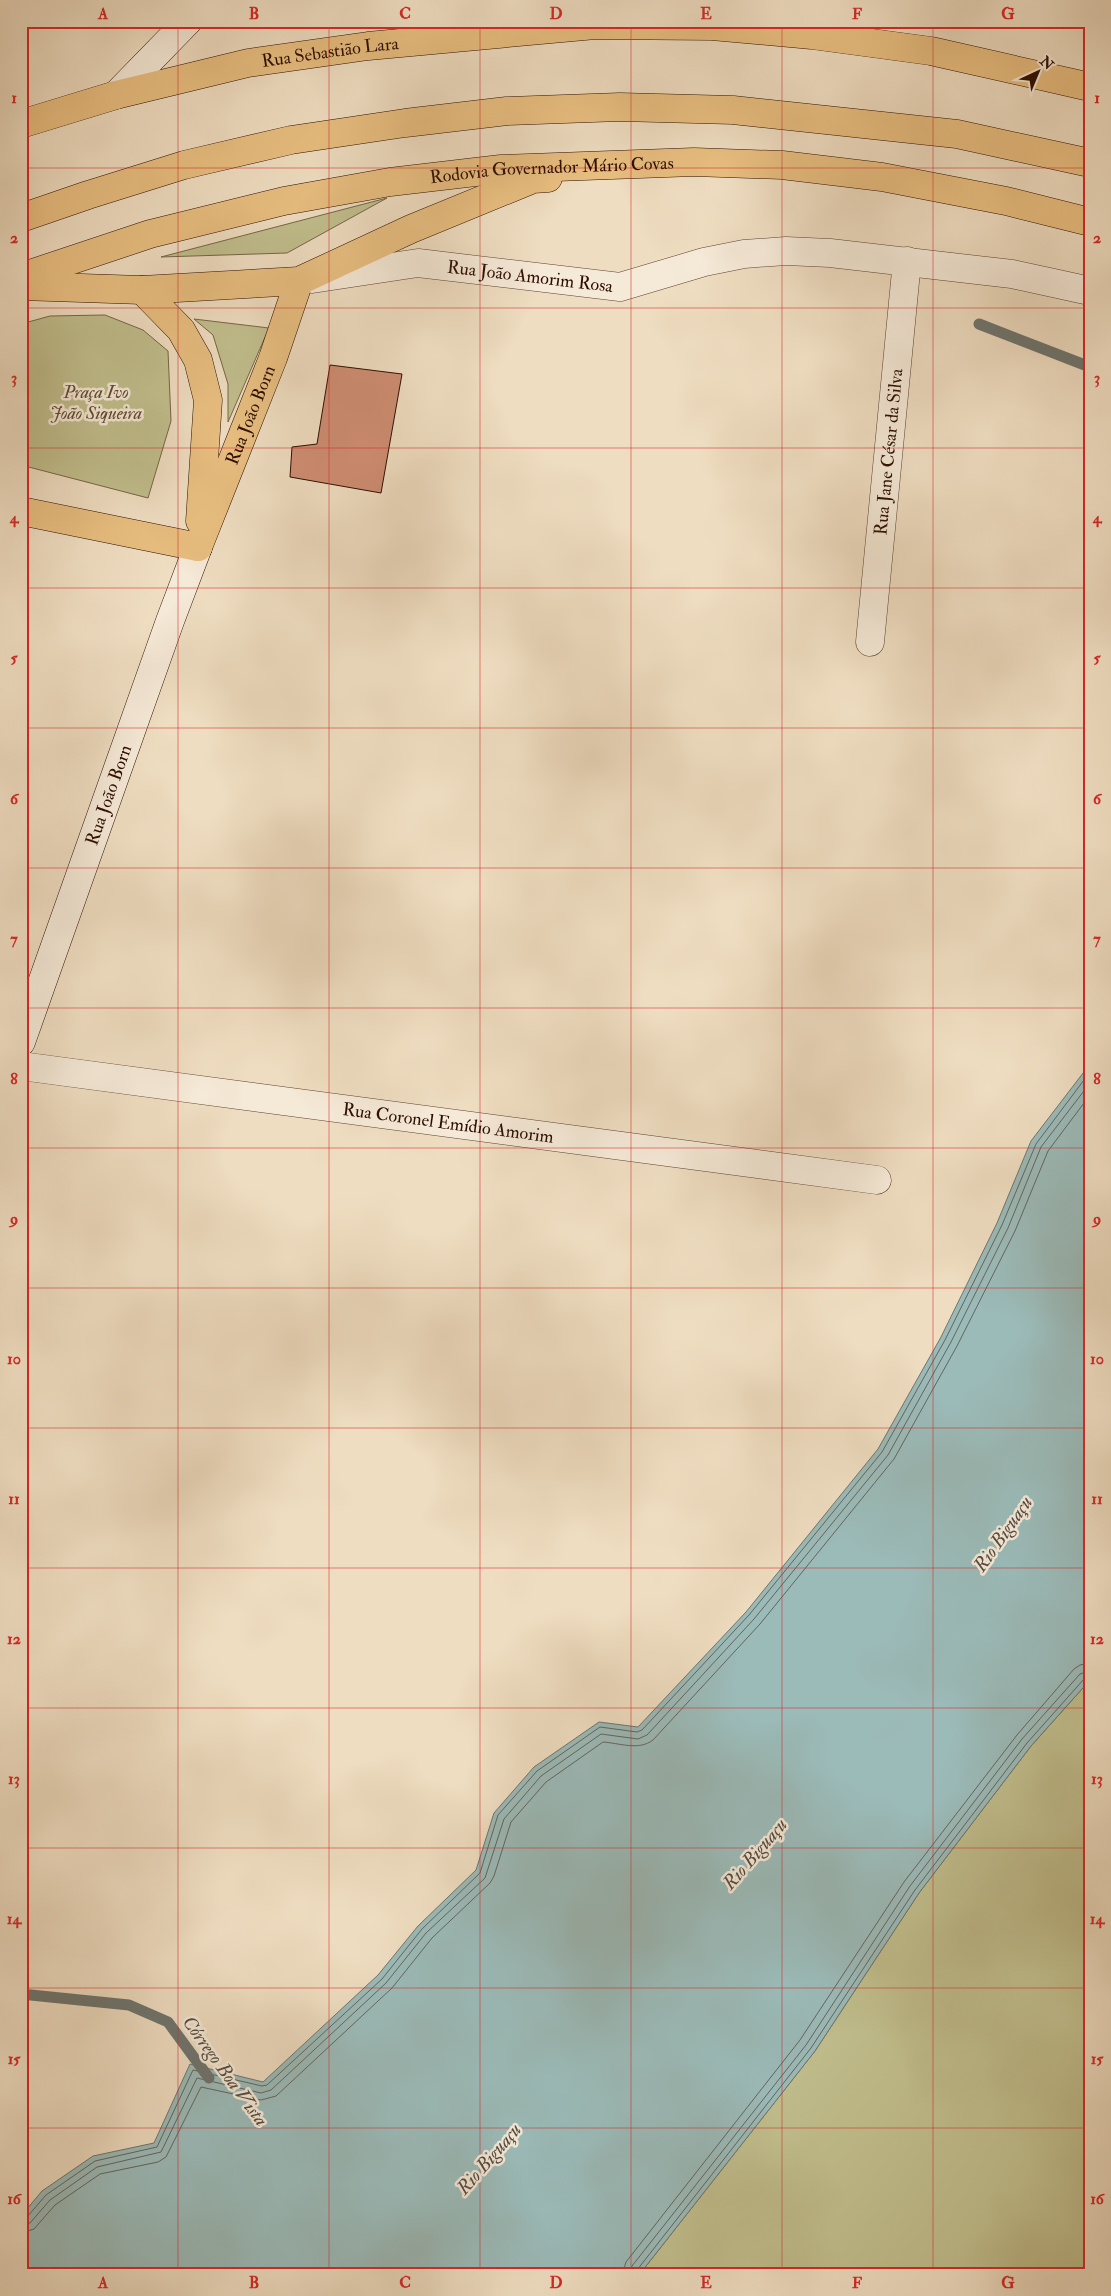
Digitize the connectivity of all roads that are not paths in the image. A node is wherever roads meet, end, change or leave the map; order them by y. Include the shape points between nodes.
1 (188, 21) edge
2 (521, 26) edge
3 (1090, 87) edge
4 (116, 95) junction
5 (21, 124) edge
6 (694, 162) junction
7 (1090, 163) edge
8 (21, 218) edge
9 (1090, 222) edge
10 (907, 261) junction
11 (21, 277) edge
12 (299, 281) junction
13 (21, 286) edge
14 (142, 290) junction
15 (1090, 291) edge
16 (21, 511) edge
17 (198, 548) junction
18 (870, 642) dead end
19 (21, 1042) edge
20 (21, 1066) edge
21 (877, 1180) dead end

1 - 4 street
2 - 3 main road, Rua Sebastião Lara via 712,26 812,35 931,51
2 - 4 main road, Rua Sebastião Lara via 248,63
4 - 5 main road, Rua Sebastião Lara
6 - 9 main road, Rodovia Governador Mário Covas via 782,165 882,177 1006,201
6 - 11 main road, Rodovia Governador Mário Covas via 501,168 390,182 284,201 150,234
6 - 12 main road via 533,179 411,228
7 - 8 main road via 957,134 733,110 620,107 507,111 291,140 184,166
10 - 12 street, Rua João Amorim Rosa via 812,252 744,254 704,262 620,287 418,263
10 - 15 street, Rua João Amorim Rosa via 1012,274
10 - 18 street, Rua Jane César da Silva
12 - 14 main road
12 - 17 main road, Rua João Born via 273,358
13 - 14 main road
14 - 17 main road, Rua João Born via 181,330 198,360 208,400
16 - 17 main road
17 - 19 street, Rua João Born
20 - 21 street, Rua Coronel Emídio Amorim

